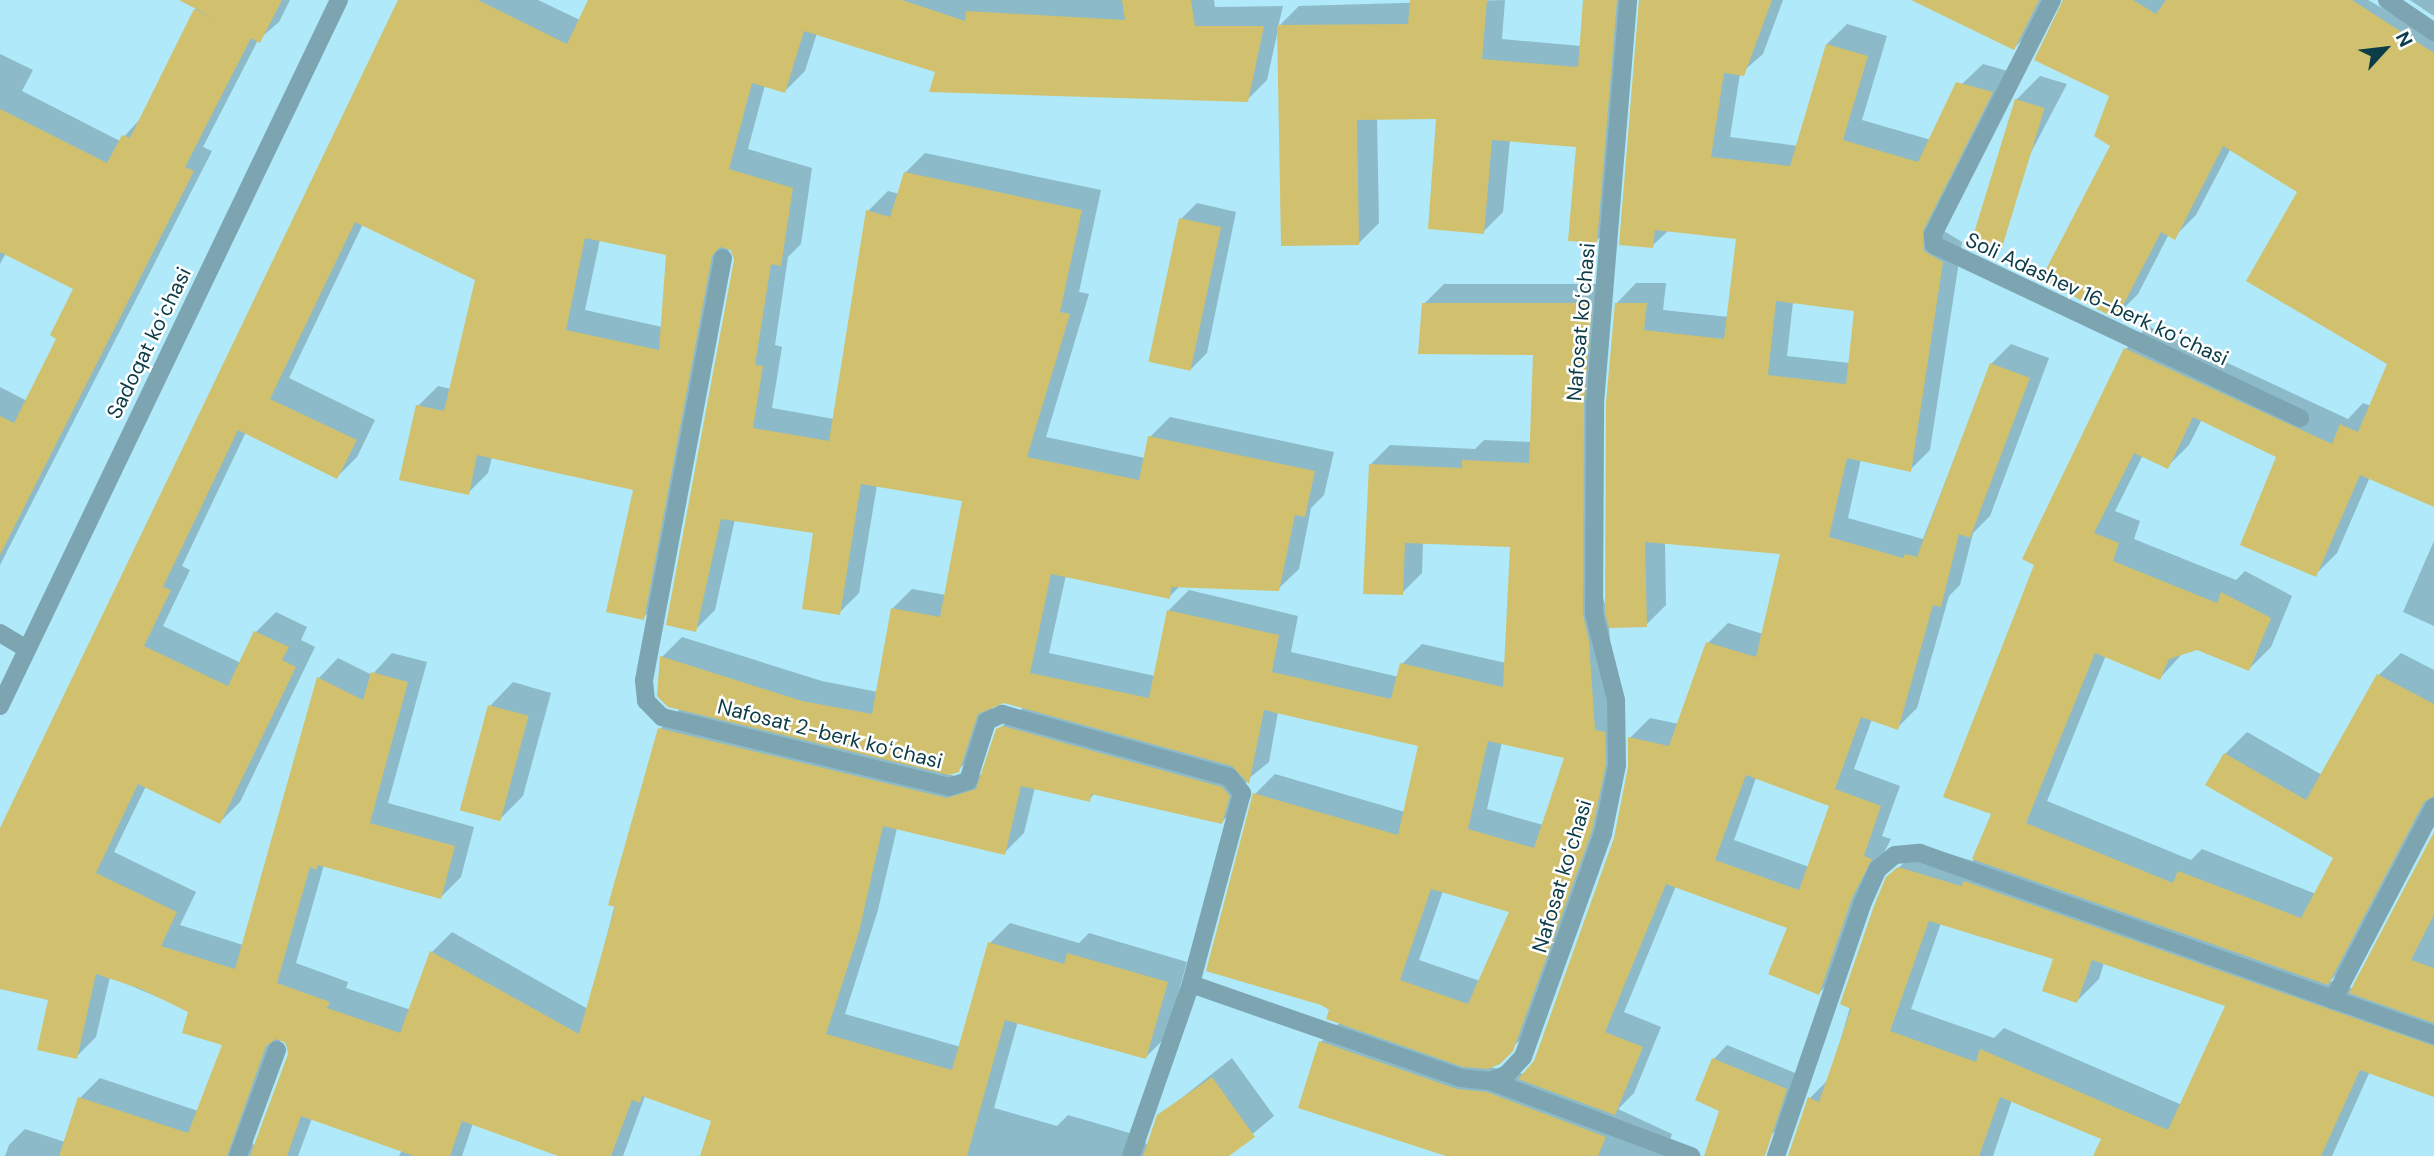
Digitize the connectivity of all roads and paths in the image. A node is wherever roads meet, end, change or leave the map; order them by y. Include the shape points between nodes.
1 (339, 0) edge
2 (1628, 0) edge
3 (2052, 0) edge
4 (2387, 0) edge
5 (2434, 32) edge
6 (723, 258) dead end
7 (2300, 418) dead end
8 (0, 633) edge
9 (27, 649) junction
10 (0, 706) edge
11 (2434, 807) edge
12 (1191, 984) junction
13 (2333, 1000) junction
14 (2434, 1035) edge
15 (277, 1050) dead end
16 (1490, 1081) junction
17 (238, 1156) edge
18 (1131, 1156) edge
19 (1691, 1156) edge
20 (1776, 1156) edge

1 - 9 street, Sadoqat koʻchasi
2 - 16 street, Nafosat koʻchasi via 1595,403 1594,614 1616,699 1617,765 1603,834 1524,1057 1507,1074
3 - 7 street, Soli Adashev 16-berk koʻchasi via 1933,235 1934,245
4 - 5 street
6 - 12 street, Nafosat 2-berk koʻchasi via 644,681 646,701 662,717 949,787 968,781 986,722 1002,714 1229,777 1242,793
8 - 9 street
9 - 10 street, Sadoqat koʻchasi
11 - 13 street
12 - 16 street via 1416,1065
12 - 18 street
13 - 14 street
13 - 20 street via 1920,853 1895,855 1877,870 1863,902
15 - 17 street
16 - 19 street

